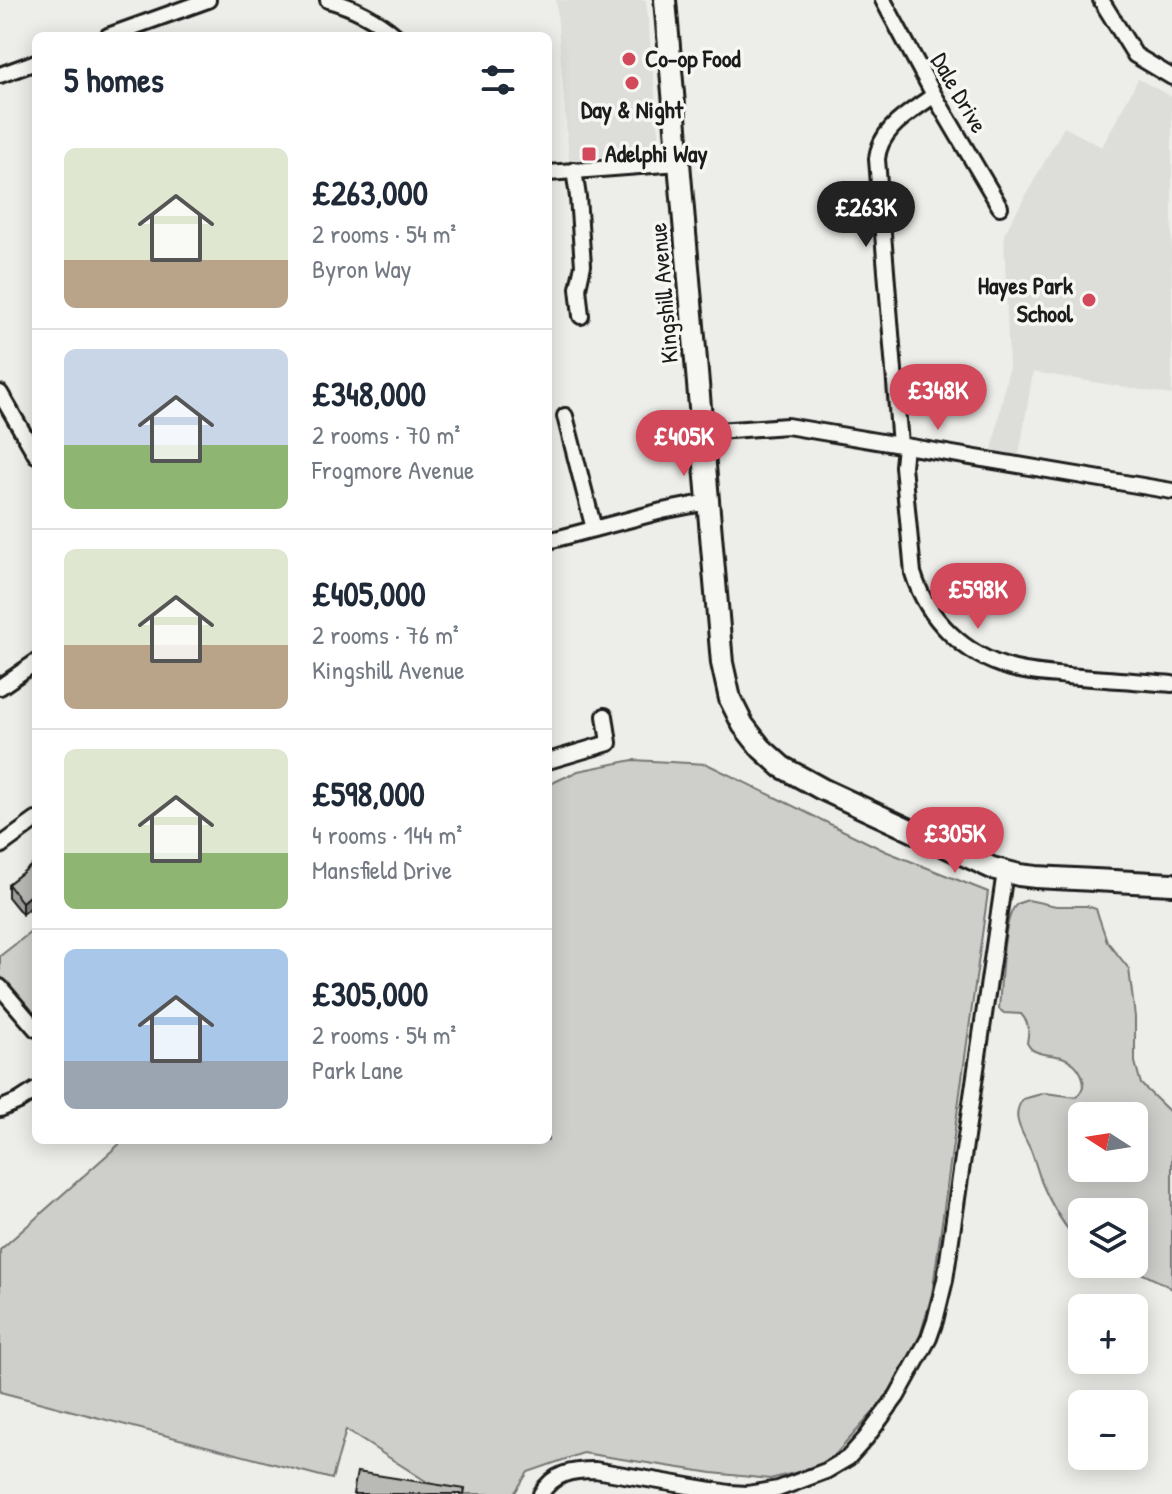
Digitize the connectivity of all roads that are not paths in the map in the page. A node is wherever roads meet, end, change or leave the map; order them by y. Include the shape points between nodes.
1 (208, 0) edge
2 (665, 0) edge
3 (883, 0) edge
4 (1101, 0) edge
5 (334, 1) edge
6 (119, 32) edge
7 (390, 32) edge
8 (32, 67) edge
9 (0, 75) edge
10 (1172, 77) edge
11 (934, 95) junction
12 (679, 163) junction
13 (574, 170) junction
14 (552, 173) edge
15 (1000, 207) dead end
16 (581, 316) dead end
17 (0, 393) edge
18 (565, 416) dead end
19 (702, 432) junction
20 (902, 445) junction
21 (32, 448) edge
22 (1172, 491) edge
23 (708, 502) junction
24 (594, 529) junction
25 (552, 540) edge
26 (32, 665) edge
27 (1172, 684) edge
28 (0, 687) edge
29 (605, 716) dead end
30 (552, 760) edge
31 (32, 823) edge
32 (0, 846) edge
33 (1005, 872) junction
34 (1172, 884) edge
35 (0, 987) edge
36 (32, 1024) edge
37 (32, 1093) edge
38 (0, 1109) edge
39 (541, 1494) edge

1 - 6 street
2 - 12 street, Kingshill Avenue
3 - 11 street, Dale Drive
4 - 10 street via 1135,55
5 - 7 street
8 - 9 street
11 - 15 street, Dale Drive
11 - 20 street via 888,131 878,152
12 - 13 street
12 - 19 street, Kingshill Avenue
13 - 14 street
13 - 16 street via 583,265 578,288
17 - 21 street
18 - 24 street
19 - 20 street via 787,426
19 - 23 street, Kingshill Avenue
20 - 22 street
20 - 27 street via 913,573 930,610 950,634 1012,668
23 - 24 street
23 - 33 street, Kingshill Avenue via 725,683 743,725 772,759 797,776
24 - 25 street
26 - 28 street
29 - 30 street via 609,743
31 - 32 street
33 - 34 street, Kingshill Avenue
33 - 39 street via 940,1302 911,1373 866,1438 840,1463 763,1492 729,1493 581,1470 561,1474
35 - 36 street
37 - 38 street

